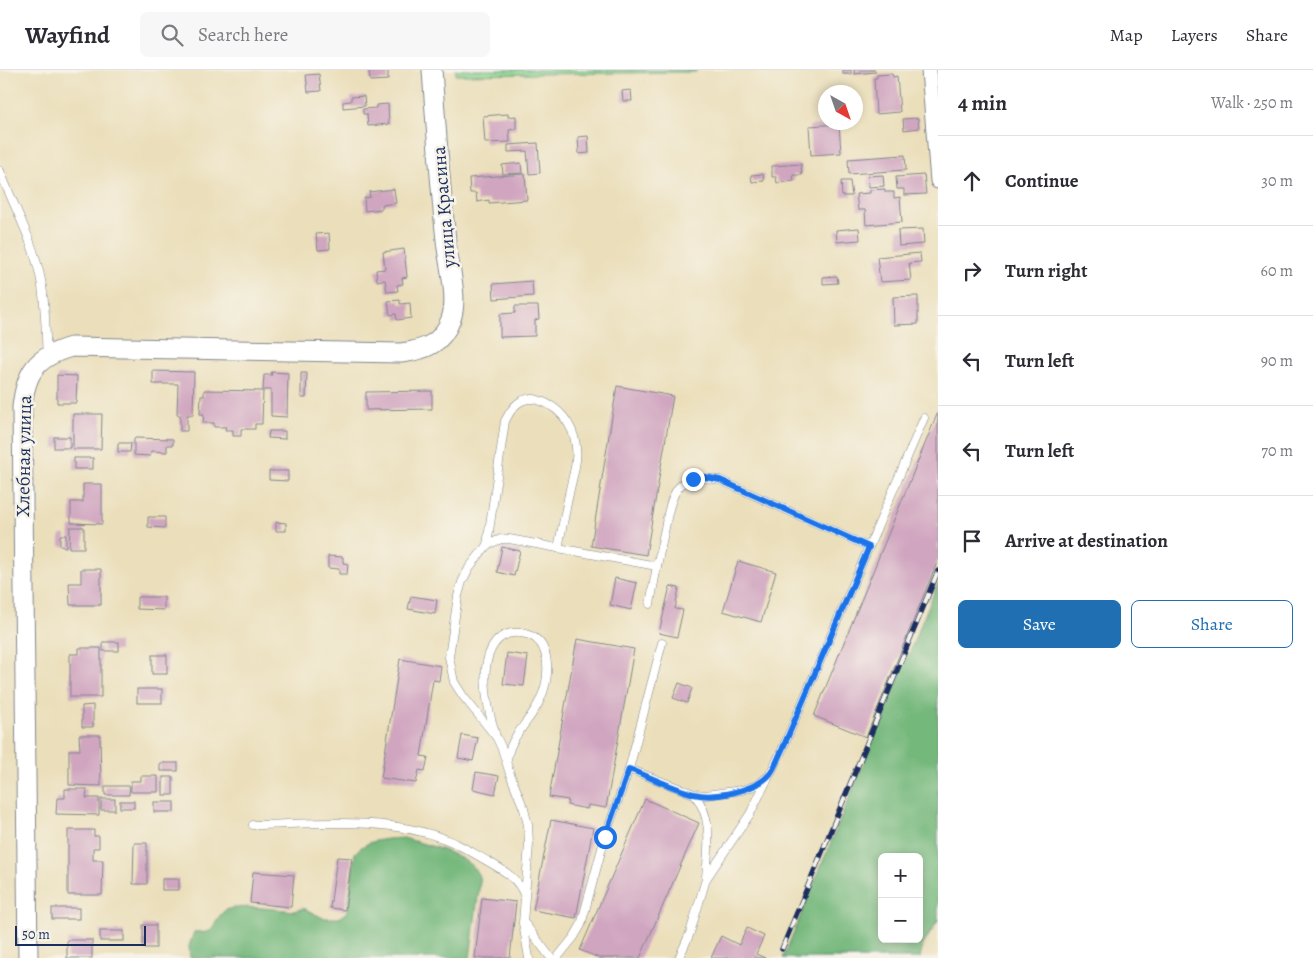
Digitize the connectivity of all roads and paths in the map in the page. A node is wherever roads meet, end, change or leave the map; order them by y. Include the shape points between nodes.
1 (432, 70) edge
2 (929, 70) edge
3 (0, 171) edge
4 (938, 181) edge
5 (437, 340) joint
6 (47, 356) junction
7 (924, 418) dead end
8 (487, 545) junction
9 (869, 547) junction
10 (558, 548) junction
11 (657, 566) junction
12 (650, 604) dead end
13 (662, 644) dead end
14 (497, 738) junction
15 (507, 762) junction
16 (629, 769) junction
17 (770, 774) junction
18 (694, 794) junction
19 (253, 825) dead end
20 (706, 879) junction
21 (525, 900) junction
22 (523, 923) junction
23 (28, 958) edge
24 (529, 958) edge
25 (551, 958) edge
26 (558, 958) edge
27 (679, 958) edge

1 - 5 street, улица Красина via 454,300 451,319
2 - 4 street
3 - 6 lane via 39,272
5 - 6 street, Хлебная улица via 428,348 401,353 71,347
6 - 23 street, Хлебная улица via 28,376 22,407
7 - 9 lane
8 - 10 lane via 509,539
8 - 10 lane via 505,421 510,411 527,398 551,406 563,416 576,443 576,460
8 - 14 lane via 462,582 449,657 454,682
9 - 11 lane via 720,480 705,477 688,481 675,491
9 - 17 lane
10 - 11 lane
11 - 12 lane
13 - 16 lane
14 - 15 lane
14 - 15 lane via 486,689 491,650 504,635 529,634 538,640 545,652 545,688 539,703 512,740
15 - 21 lane via 528,825 530,844
16 - 18 lane
16 - 26 lane via 605,837 581,925
17 - 18 lane via 757,785 742,790
17 - 20 lane via 750,814
18 - 20 lane via 702,803 708,830
19 - 21 lane via 370,823 408,828 447,840 503,871 519,885
20 - 27 lane
21 - 22 lane
22 - 24 lane
22 - 25 lane

